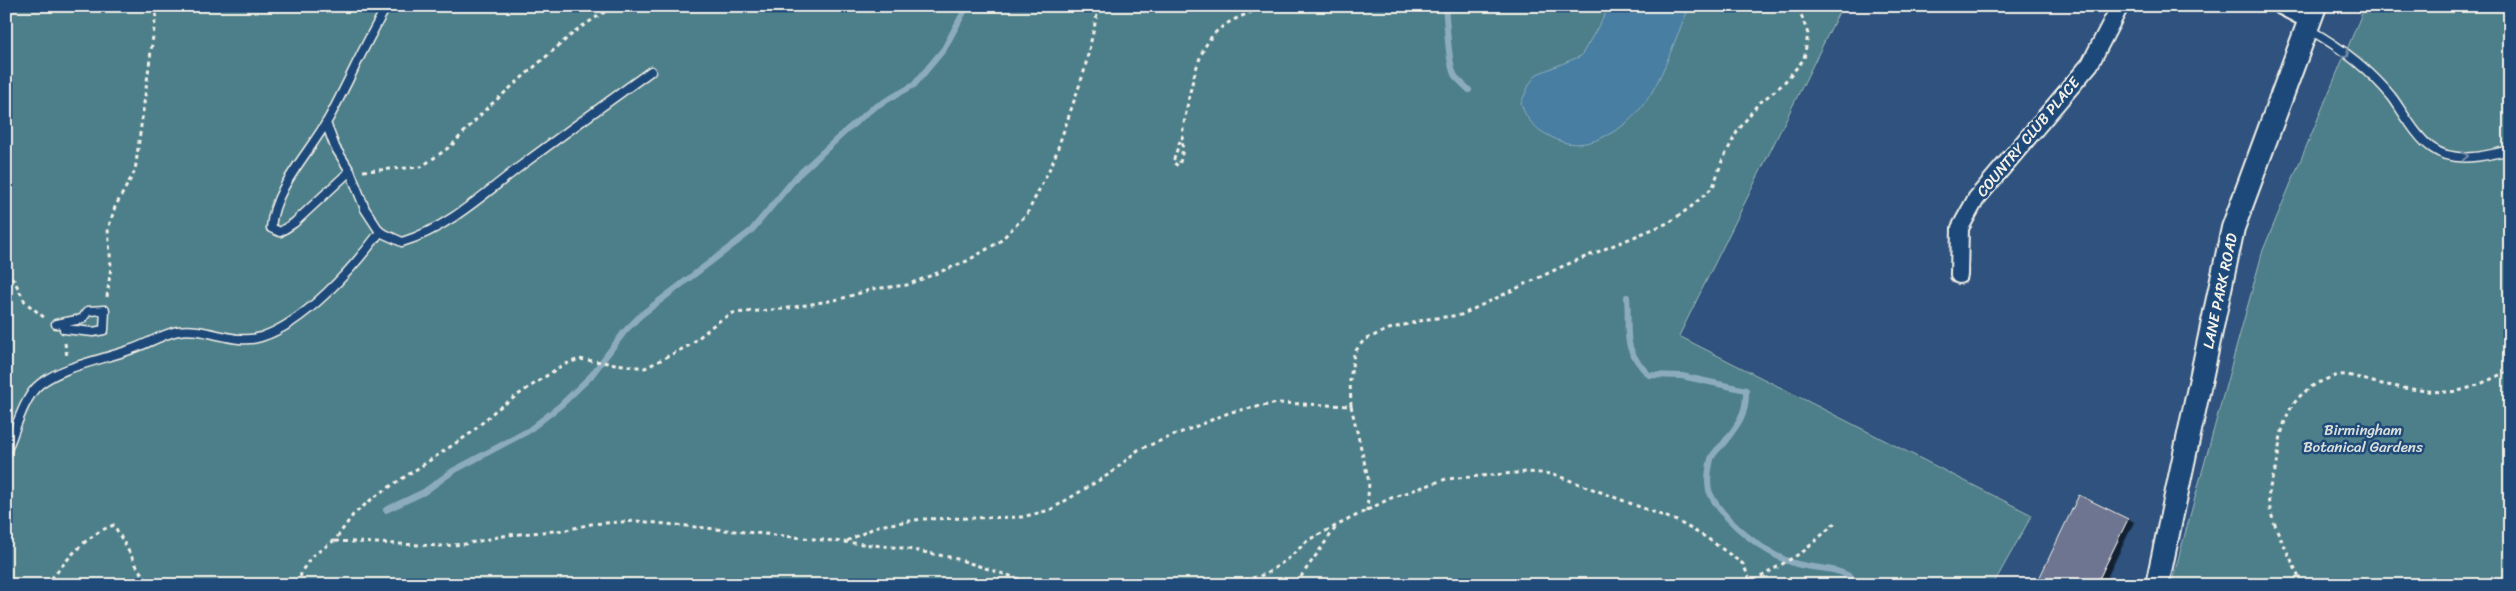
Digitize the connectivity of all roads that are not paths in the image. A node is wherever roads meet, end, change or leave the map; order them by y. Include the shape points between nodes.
1 (387, 6) edge
2 (2120, 6) edge
3 (2281, 6) edge
4 (2310, 18) edge
5 (651, 71) dead end
6 (326, 123) junction
7 (2510, 150) edge
8 (350, 171) junction
9 (380, 232) junction
10 (1959, 275) dead end
11 (56, 324) dead end
12 (64, 329) dead end
13 (6, 452) edge
14 (2157, 585) edge

1 - 6 lane
2 - 10 street, COUNTRY CLUB PLACE via 2090,64 1976,199 1960,228
3 - 4 street
4 -> 7 lane via 2330,41 2370,74 2432,148 2453,157 2484,156
4 - 14 street, LANE PARK ROAD via 2233,228
5 - 9 lane via 455,217 422,236 402,242
6 - 8 lane via 335,147
6 - 8 lane via 281,192 272,211 271,228 280,232 294,223
8 - 9 lane via 365,208
9 - 13 lane via 354,266 313,304 262,337 248,339 179,331 68,370 39,385 30,397
11 - 12 lane via 82,319 88,311 105,310 104,330

